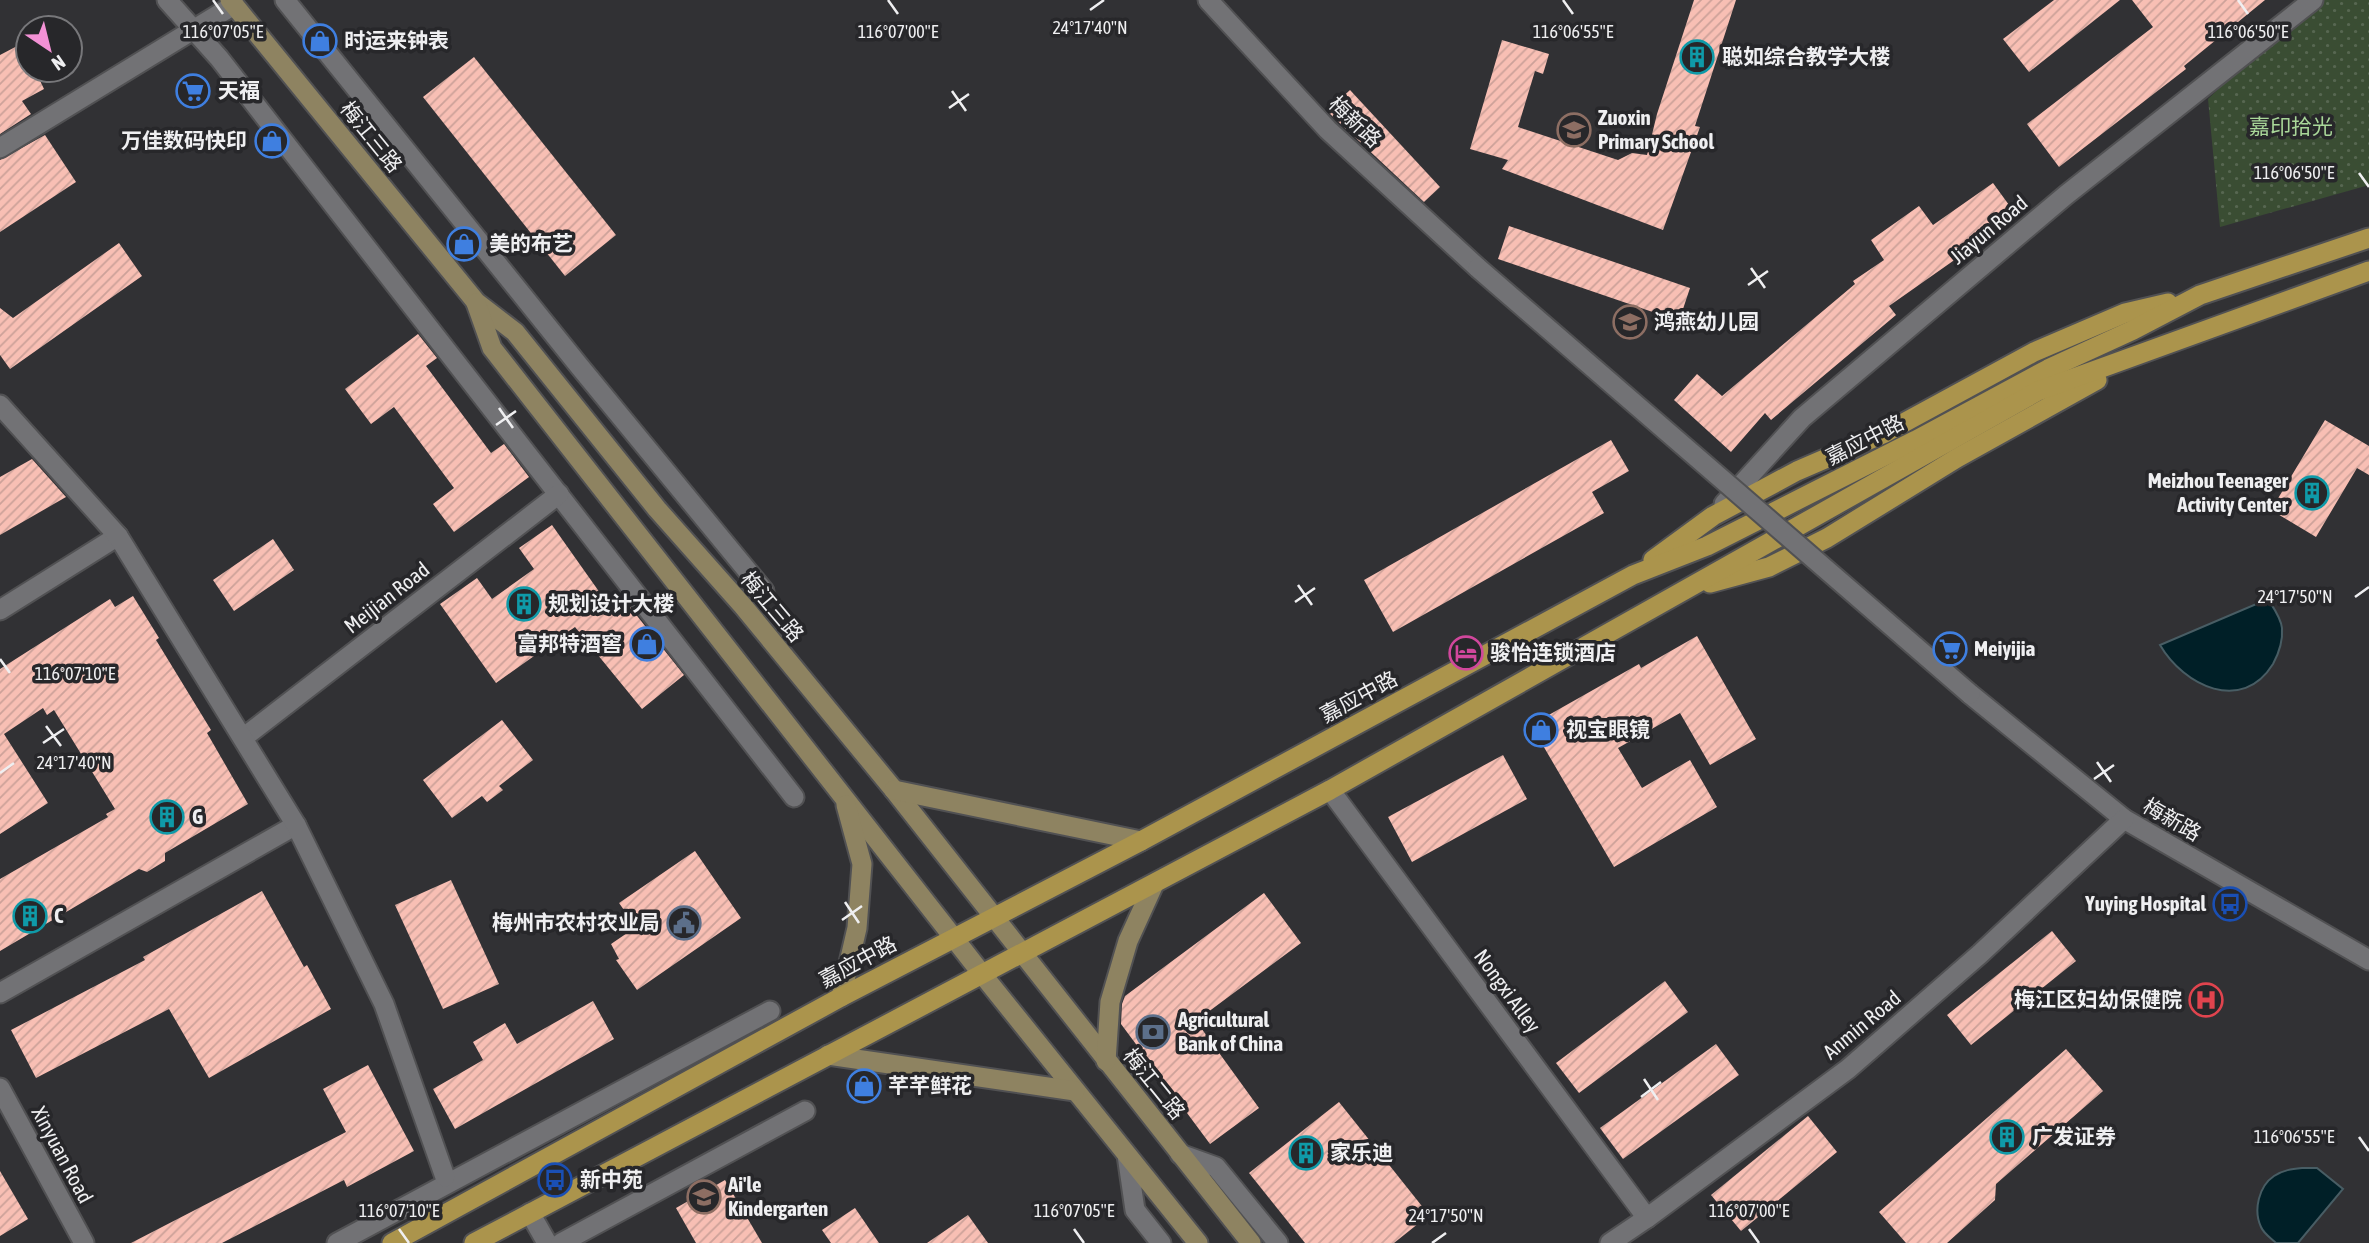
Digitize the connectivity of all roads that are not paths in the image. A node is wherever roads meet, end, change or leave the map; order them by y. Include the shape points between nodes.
1 (167, 0) edge
2 (285, 0) edge
3 (1208, 0) edge
4 (2313, 0) edge
5 (235, 2) edge
6 (0, 148) edge
7 (2369, 238) edge
8 (2369, 271) edge
9 (2200, 295) junction
10 (476, 302) junction
11 (0, 405) edge
12 (559, 494) junction
13 (1713, 516) junction
14 (118, 536) junction
15 (1633, 575) junction
16 (765, 591) dead end
17 (0, 610) edge
18 (243, 738) junction
19 (894, 790) junction
20 (1330, 790) junction
21 (794, 797) dead end
22 (844, 797) junction
23 (2124, 819) junction
24 (296, 825) junction
25 (1141, 841) junction
26 (1154, 884) junction
27 (994, 917) junction
28 (954, 938) junction
29 (1022, 953) junction
30 (2369, 960) edge
31 (982, 974) junction
32 (0, 993) edge
33 (841, 997) junction
34 (769, 1011) dead end
35 (828, 1055) junction
36 (1106, 1061) junction
37 (0, 1088) edge
38 (1074, 1091) junction
39 (805, 1111) dead end
40 (1180, 1154) junction
41 (1127, 1155) junction
42 (446, 1177) dead end
43 (530, 1213) junction
44 (1647, 1219) junction
45 (84, 1243) edge
46 (337, 1243) edge
47 (393, 1243) edge
48 (474, 1243) edge
49 (547, 1243) edge
50 (561, 1243) edge
51 (1161, 1243) edge
52 (1198, 1243) edge
53 (1251, 1243) edge
54 (1278, 1243) edge
55 (1610, 1243) edge

1 - 12 street via 219,58
2 - 16 street
3 - 23 street, 梅新路, bridge via 1328,130 1478,268 1970,694
4 - 13 street, Jiayun Road via 2066,195 1802,418
5 - 6 street
5 - 10 main road, 梅江三路
7 - 9 main road, 嘉应中路
8 - 20 main road via 2144,354 1957,458 1827,538 1769,567 1679,592
9 - 13 main road via 2125,313 2034,352 1885,433 1797,471
9 - 15 main road, 嘉应中路 via 1719,540
10 - 19 main road, 梅江三路 via 515,332
10 - 22 main road, 梅江三路 via 492,348
11 - 14 street
12 - 18 street, Meijian Road
12 - 21 street
13 - 15 main road
14 - 17 street
14 - 18 street
15 - 25 main road, 嘉应中路
18 - 24 street
19 - 25 main road
19 - 27 main road, 梅江三路
20 - 26 main road
20 - 44 street, Nongxi Alley
22 - 28 main road, 梅江三路
22 - 33 main road via 862,864 857,928
23 - 30 street, 梅新路
23 - 44 street, Anmin Road via 1848,1069
24 - 32 street
24 - 42 street via 384,1004
25 - 27 main road, 嘉应中路
26 - 29 main road
26 - 36 main road via 1128,941 1110,1002
27 - 28 main road, 嘉应中路
27 - 29 main road, 梅江三路
28 - 31 main road, 梅江三路
28 - 33 main road, 嘉应中路
29 - 31 main road
29 - 36 main road, 梅江二路
31 - 35 main road
31 - 38 main road
33 - 47 main road, 嘉应中路
34 - 46 street
35 - 38 main road
35 - 43 main road
36 - 40 main road, 梅江二路
37 - 45 street, Xinyuan Road
38 - 41 main road
39 - 50 street
40 - 53 main road, 梅江二路
40 - 54 street via 1216,1167
41 - 51 street via 1135,1210
41 - 52 main road
43 - 48 main road
43 - 49 street
44 - 55 street, Anmin Road

